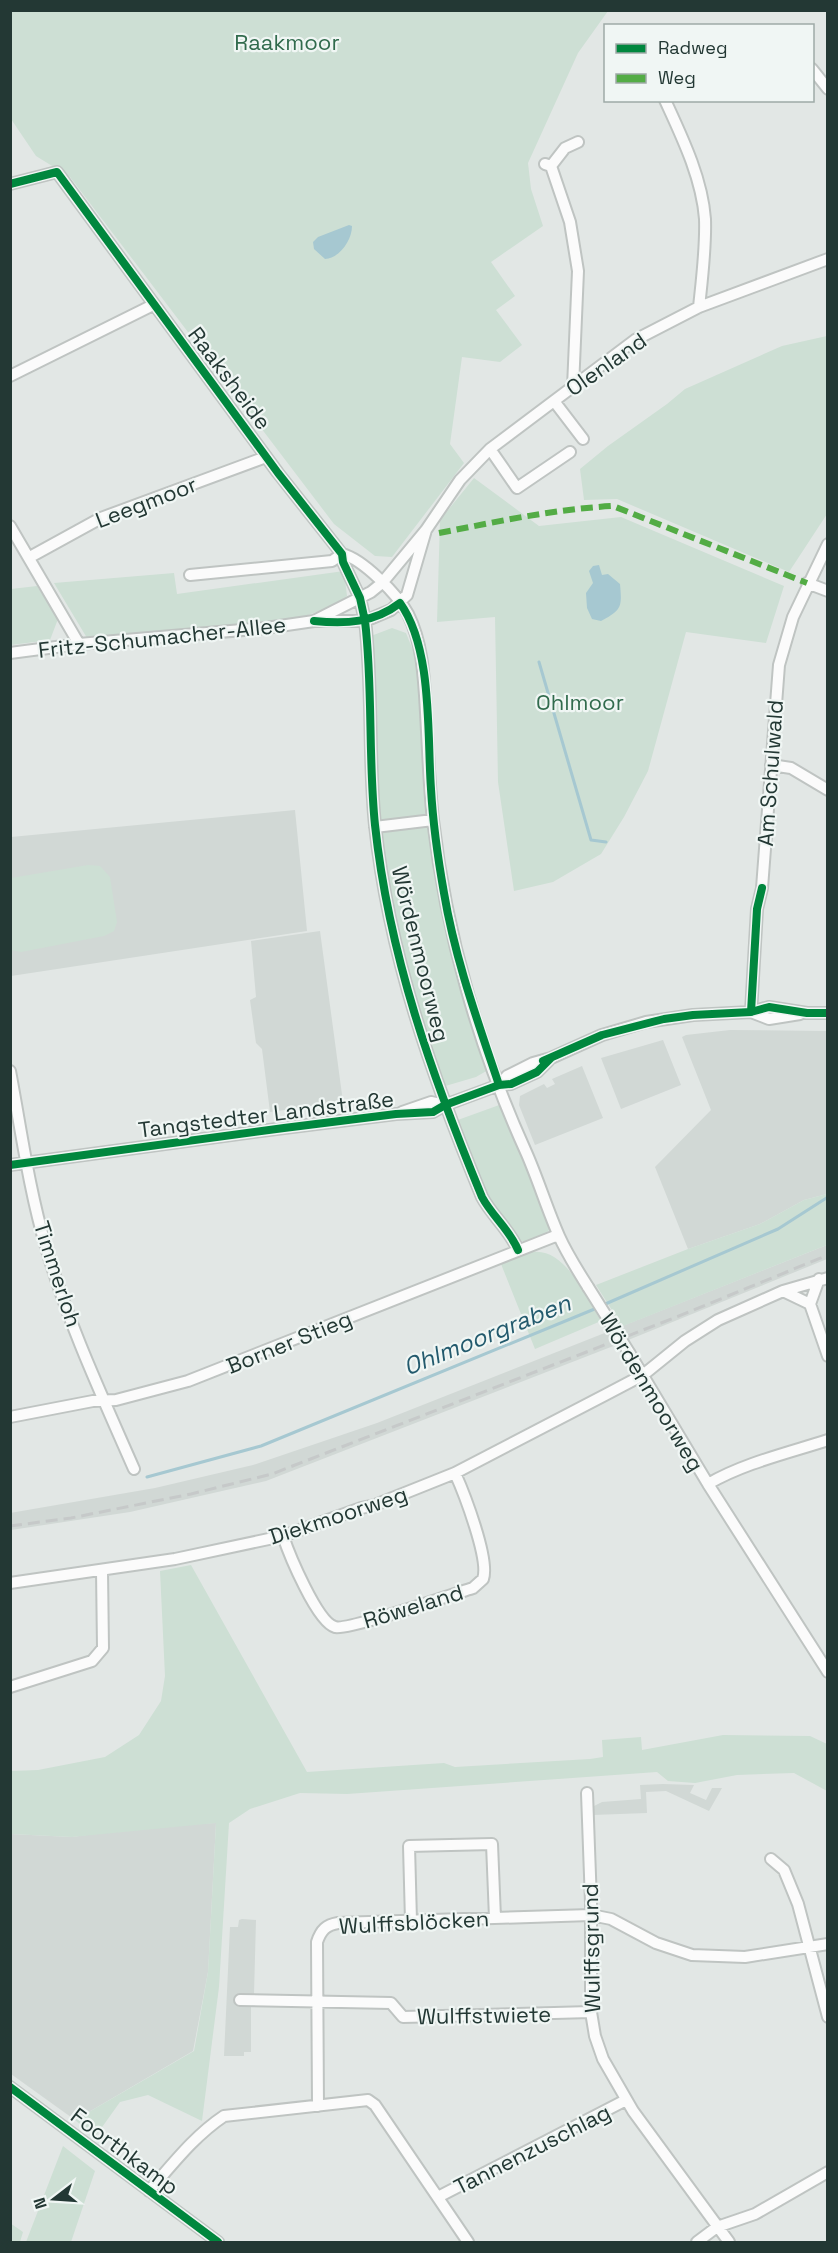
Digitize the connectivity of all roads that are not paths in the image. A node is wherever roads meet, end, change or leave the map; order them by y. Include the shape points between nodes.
1 (814, 70) edge
2 (828, 89) edge
3 (666, 102) edge
4 (578, 142) dead end
5 (10, 184) edge
6 (828, 259) edge
7 (153, 305) junction
8 (699, 307) junction
9 (10, 376) edge
10 (573, 387) junction
11 (554, 401) junction
12 (583, 439) dead end
13 (490, 448) junction
14 (570, 452) dead end
15 (266, 457) junction
16 (10, 526) edge
17 (426, 530) junction
18 (828, 544) edge
19 (342, 554) junction
20 (30, 557) junction
21 (190, 575) dead end
22 (382, 583) junction
23 (807, 583) junction
24 (828, 591) edge
25 (371, 592) joint
26 (360, 598) junction
27 (400, 603) junction
28 (364, 615) junction
29 (314, 621) junction
30 (79, 644) junction
31 (10, 653) edge
32 (771, 765) junction
33 (828, 790) edge
34 (433, 820) junction
35 (375, 826) junction
36 (750, 1012) junction
37 (828, 1013) edge
38 (10, 1071) edge
39 (499, 1085) junction
40 (445, 1105) junction
41 (27, 1163) junction
42 (10, 1166) edge
43 (558, 1235) junction
44 (518, 1250) junction
45 (823, 1279) edge
46 (783, 1291) junction
47 (810, 1304) junction
48 (828, 1356) edge
49 (643, 1375) junction
50 (104, 1400) junction
51 (10, 1417) edge
52 (828, 1440) edge
53 (134, 1469) dead end
54 (455, 1473) junction
55 (708, 1484) junction
56 (283, 1536) junction
57 (102, 1571) junction
58 (10, 1583) edge
59 (828, 1672) edge
60 (10, 1687) edge
61 (587, 1793) dead end
62 (771, 1858) dead end
63 (591, 1915) junction
64 (495, 1918) junction
65 (411, 1921) junction
66 (828, 1944) edge
67 (810, 1947) junction
68 (240, 2000) dead end
69 (317, 2003) junction
70 (591, 2012) junction
71 (828, 2017) edge
72 (10, 2087) edge
73 (626, 2100) junction
74 (318, 2106) junction
75 (828, 2172) edge
76 (149, 2192) junction
77 (438, 2197) junction
78 (717, 2227) junction
79 (218, 2242) edge
80 (468, 2242) edge
81 (697, 2242) edge
82 (729, 2242) edge

1 - 2 street
3 - 8 street via 695,172 705,218
4 - 10 street via 565,148 548,165 570,222 578,271
5 - 7 street, Raaksheide via 57,172
6 - 8 street, Olenland
7 - 9 street
7 - 15 street, Raaksheide
8 - 10 street, Olenland via 635,340
10 - 11 street, Olenland
11 - 12 street
11 - 13 street, Olenland
13 - 14 street via 517,488
13 - 17 street, Olenland via 460,480
15 - 19 street, Raaksheide
15 - 20 street, Leegmoor via 101,518
16 - 20 street
17 - 22 street, Olenland
17 - 27 street, Olenland via 407,595
18 - 23 street, Am Schulwald
19 - 21 street via 332,561
19 - 22 street, Raaksheide via 350,556
19 - 26 street, Raaksheide
20 - 30 street
22 - 25 street, Olenland
22 - 27 street, Raaksheide
23 - 24 street
23 - 32 street, Am Schulwald via 779,665
25 - 26 street, Fritz-Schumacher-Allee
26 - 28 street, Raaksheide
26 - 29 street, Fritz-Schumacher-Allee
27 - 28 street, Fritz-Schumacher-Allee via 377,617
27 - 34 street, Wördenmoorweg via 408,614 423,665
28 - 29 street, Fritz-Schumacher-Allee
28 - 35 street, Wördenmoorweg
29 - 30 street, Fritz-Schumacher-Allee
30 - 31 street, Fritz-Schumacher-Allee
32 - 33 street via 791,768
32 - 36 street, Am Schulwald
34 - 35 street
34 - 39 street, Wördenmoorweg via 444,894 461,967
35 - 40 street, Wördenmoorweg via 390,919 416,1023
36 - 37 street, Tangstedter Landstraße via 775,1019
36 - 39 street, Tangstedter Landstraße via 646,1022 602,1035 533,1064 507,1076
38 - 41 street, Timmerloh
39 - 40 street, Tangstedter Landstraße
39 - 43 street, Wördenmoorweg
40 - 41 street, Tangstedter Landstraße via 431,1102 396,1114
40 - 44 street, Wördenmoorweg via 482,1197
41 - 42 street, Tangstedter Landstraße
41 - 50 street, Timmerloh via 55,1277
43 - 44 street, Borner Stieg
43 - 49 street, Wördenmoorweg, bridge
44 - 50 street, Borner Stieg via 188,1381
45 - 46 street, Diekmoorweg
45 - 47 street
46 - 47 street
46 - 49 street, Diekmoorweg via 718,1320 684,1341
47 - 48 street
49 - 54 street, Diekmoorweg
49 - 55 street, Wördenmoorweg
50 - 51 street, Borner Stieg
50 - 53 street, Timmerloh
52 - 55 street via 740,1469
54 - 56 street, Diekmoorweg via 375,1506
54 - 56 street, Röweland via 485,1564 483,1579 473,1588 334,1627 312,1599
55 - 59 street, Wördenmoorweg
56 - 57 street, Diekmoorweg
57 - 58 street, Diekmoorweg
57 - 60 street via 103,1648 92,1661
61 - 63 street, Wulffsgrund
62 - 67 street via 784,1870
63 - 64 street, Wulffsblöcken
63 - 67 street, Wulffsblöcken via 611,1919 656,1943 692,1955 737,1957
63 - 70 street, Wulffsgrund
64 - 65 street, Wulffsblöcken
64 - 65 street via 492,1844 410,1846
65 - 69 street, Wulffsblöcken via 338,1923 321,1931 317,1942
66 - 67 street, Wulffsblöcken
67 - 71 street
68 - 69 street, Wulffstwiete
69 - 70 street, Wulffstwiete via 391,2003 403,2017
69 - 74 street, Wulffsblöcken
70 - 73 street, Wulffsgrund via 603,2059
72 - 76 street, Foorthkamp
73 - 77 street, Tannenzuschlag
73 - 78 street, Wulffsgrund
74 - 76 street via 224,2116 184,2151
74 - 77 street via 368,2100 375,2105
75 - 78 street via 755,2214
76 - 79 street, Foorthkamp
77 - 80 street
78 - 81 street
78 - 82 street, Wulffsgrund

